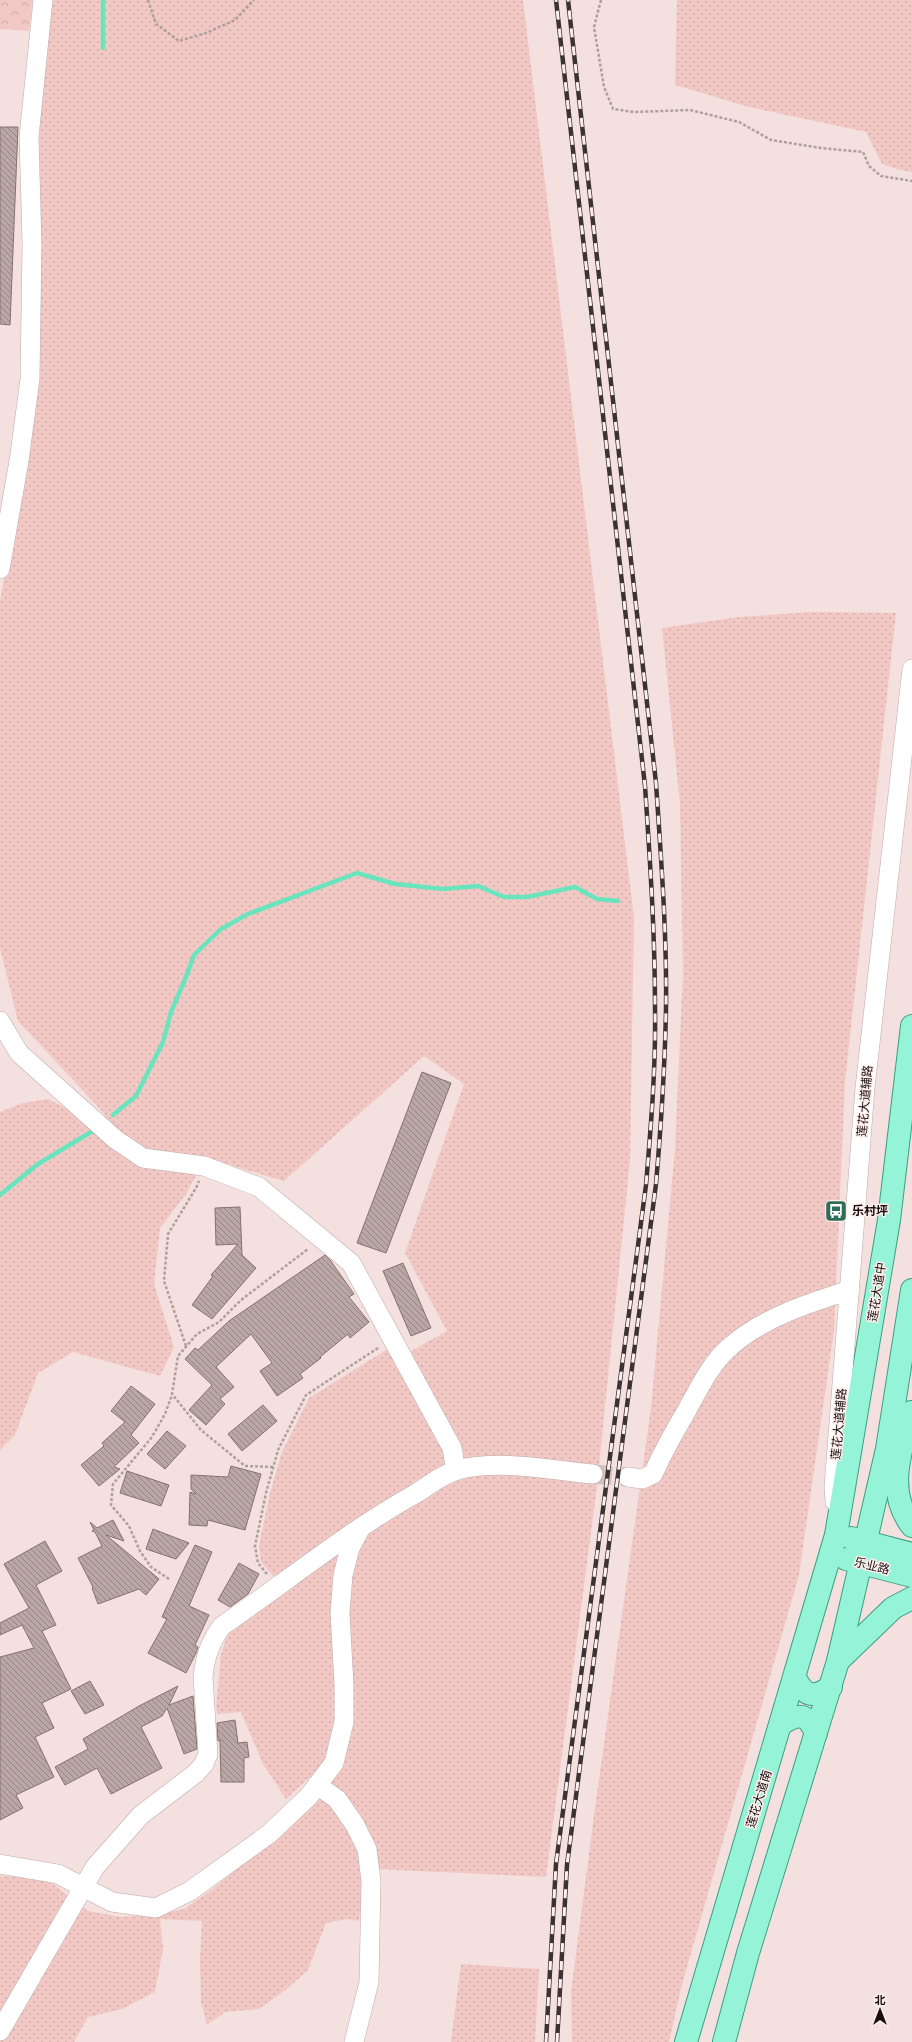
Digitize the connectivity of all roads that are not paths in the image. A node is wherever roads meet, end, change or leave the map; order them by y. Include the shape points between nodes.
1 (43, 0) edge
2 (0, 569) edge
3 (912, 669) edge
4 (0, 1021) edge
5 (912, 1026) edge
6 (850, 1290) junction
7 (912, 1290) edge
8 (911, 1408) edge
9 (887, 1449) junction
10 (456, 1470) junction
11 (593, 1474) tunnel mouth
12 (628, 1477) tunnel mouth
13 (912, 1526) edge
14 (360, 1529) junction
15 (836, 1535) junction
16 (864, 1541) junction
17 (912, 1554) edge
18 (831, 1556) junction
19 (860, 1562) junction
20 (912, 1576) edge
21 (912, 1598) edge
22 (838, 1661) junction
23 (795, 1678) junction
24 (831, 1687) junction
25 (781, 1724) junction
26 (816, 1733) junction
27 (317, 1785) junction
28 (0, 1864) edge
29 (83, 1888) junction
30 (0, 2031) edge
31 (354, 2042) edge
32 (686, 2042) edge
33 (724, 2042) edge

1 - 2 street via 29,137 32,244 30,379
3 - 6 street, 莲花大道辅路 via 865,1088
4 - 10 street via 19,1053 115,1139 143,1158 204,1166 259,1187 351,1263 452,1448
5 - 15 main road, 莲花大道中 via 890,1213
6 - 12 street via 787,1312 732,1345 707,1373 653,1474 642,1479
6 - 15 street, 莲花大道辅路 via 834,1487
7 - 9 main road
8 - 9 main road
8 - 13 main road via 896,1484 898,1496
9 - 16 main road
10 - 11 street via 483,1466 512,1466
10 - 14 street via 401,1501
14 - 27 street via 350,1548 343,1575 340,1613 344,1722 334,1764
14 - 29 street via 222,1626 212,1639 204,1665 208,1754 204,1764 141,1815 94,1867
15 - 16 main road, 乐业路
15 - 18 main road, 莲花大道中
16 - 17 main road, 乐业路
16 - 19 main road
18 - 19 main road, 乐业路
18 - 23 main road, 莲花大道南
19 - 20 main road, 乐业路
19 - 22 main road
21 - 22 main road via 893,1608
22 - 24 main road
23 - 24 main road via 806,1693 814,1695
23 - 25 main road, 莲花大道南
24 - 26 main road
25 - 26 main road via 800,1716 812,1722
25 - 32 main road, 莲花大道南
26 - 33 main road via 748,1953
27 - 29 street via 269,1834 235,1860 190,1891 156,1908 112,1902
27 - 31 street via 337,1799 355,1825 367,1849 371,1881 369,1982
28 - 29 street via 58,1874
29 - 30 street

